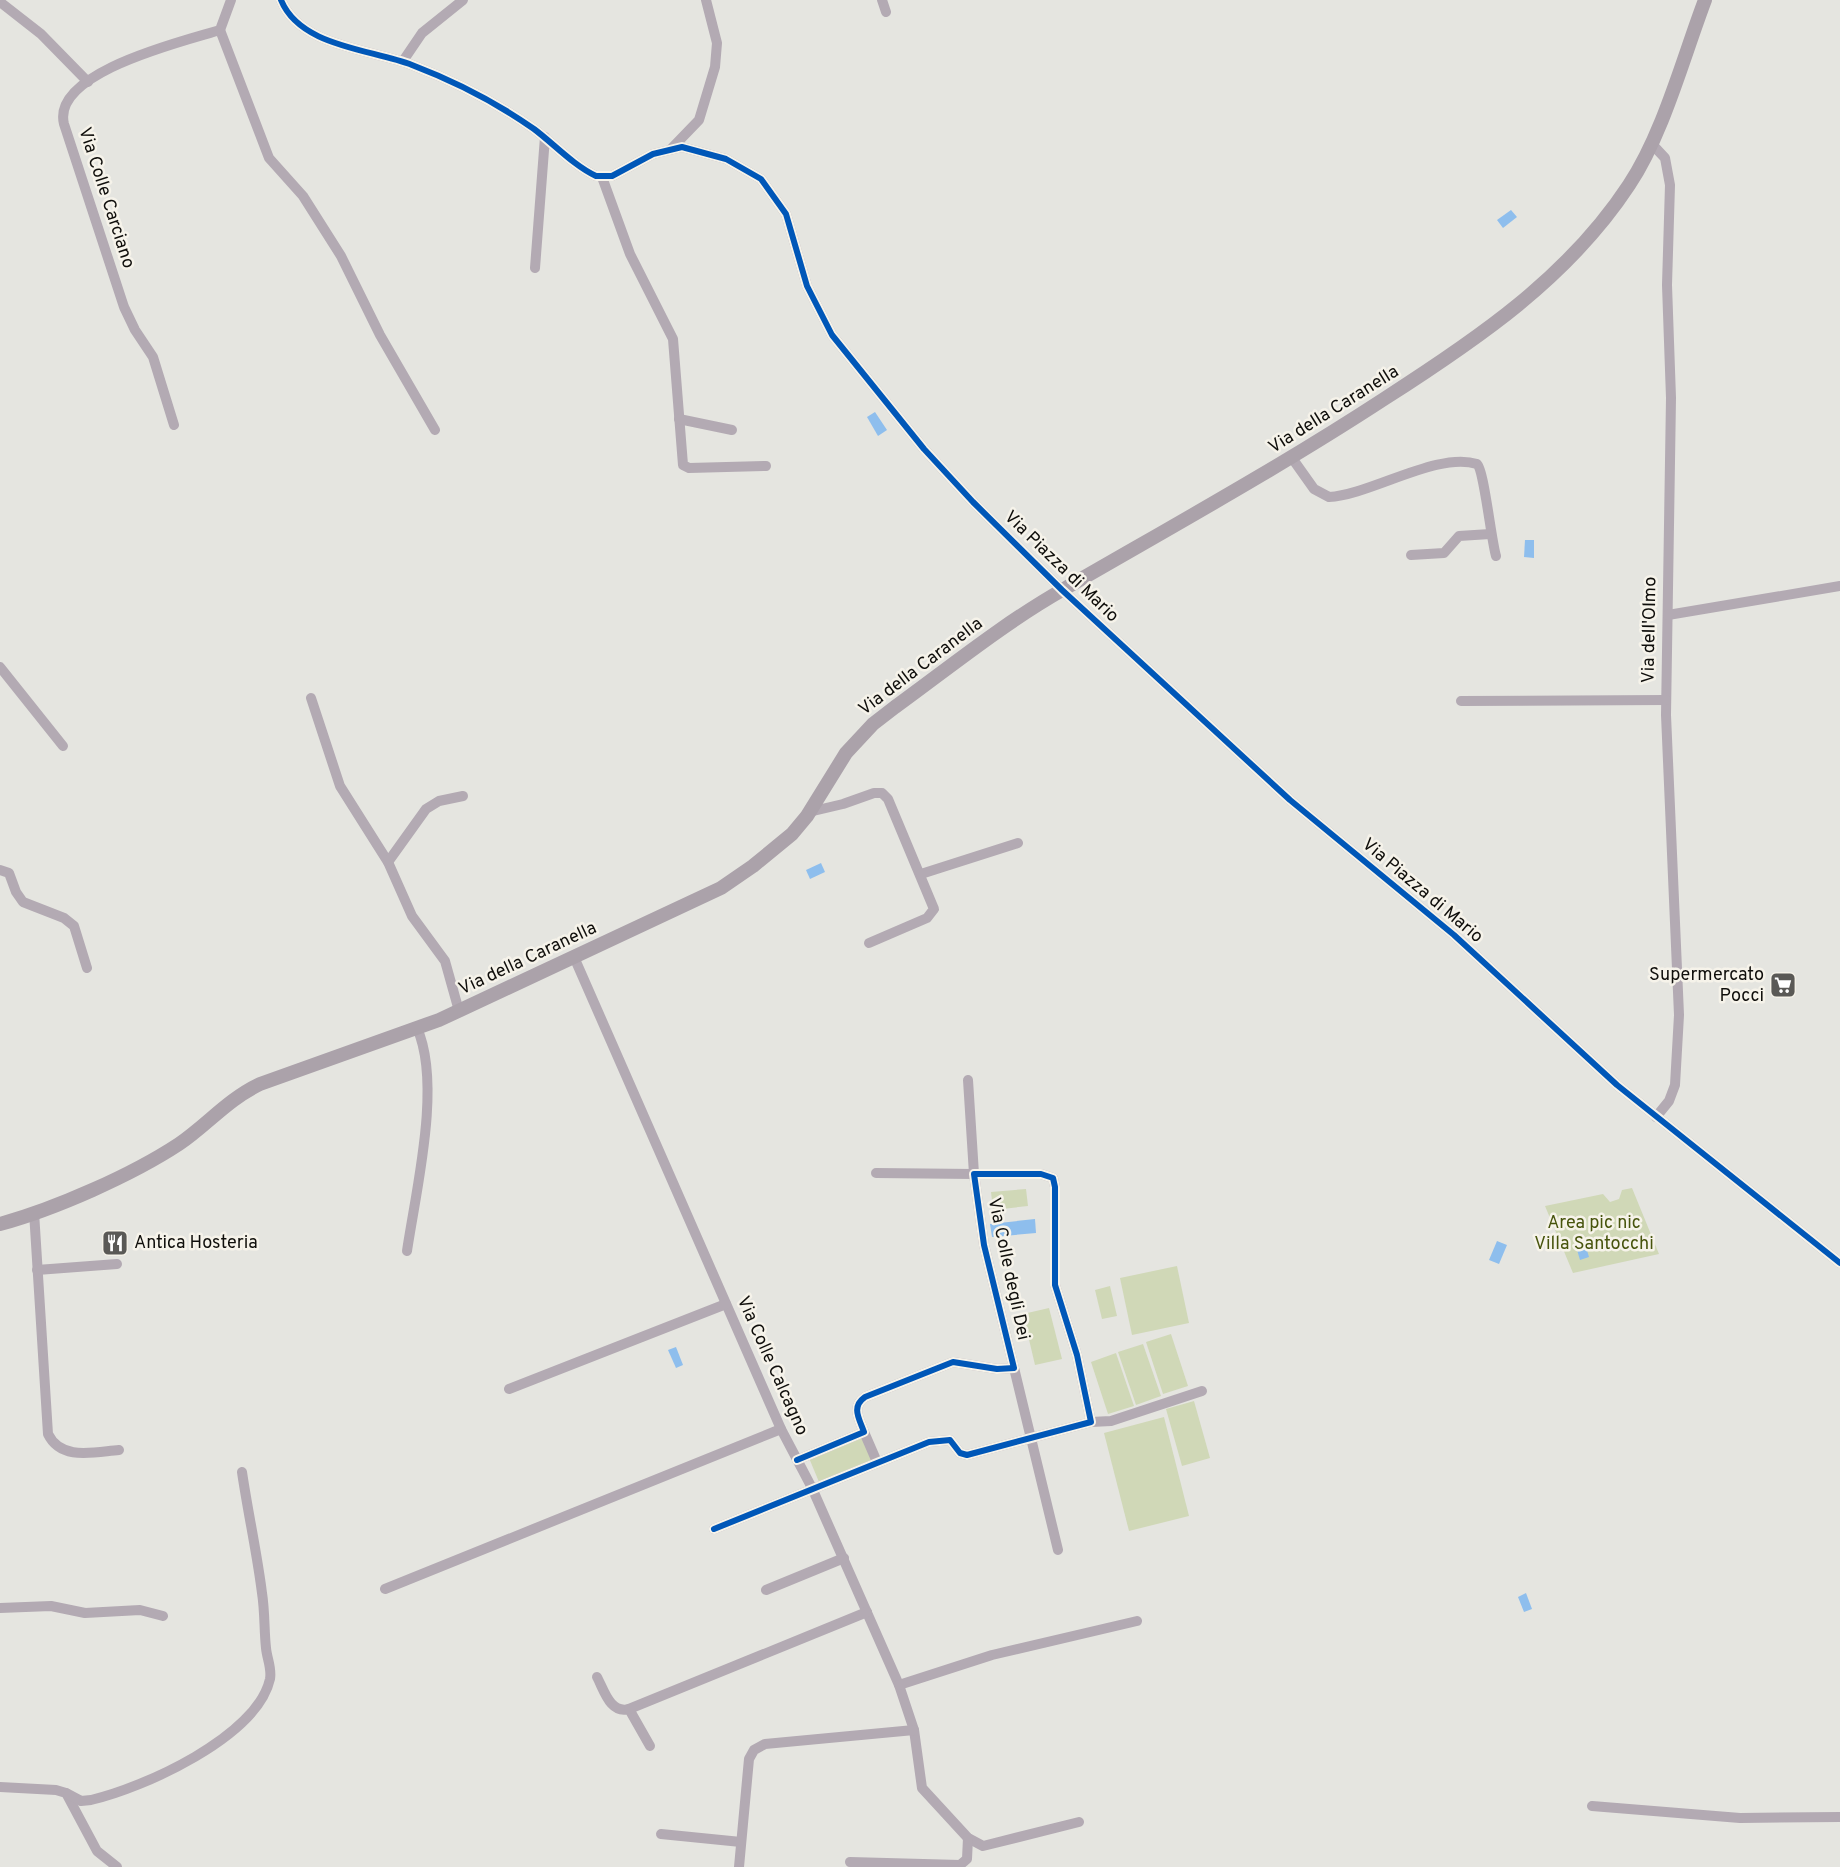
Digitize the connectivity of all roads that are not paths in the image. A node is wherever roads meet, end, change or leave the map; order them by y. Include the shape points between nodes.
1 (231, 0) edge
2 (281, 0) edge
3 (463, 0) edge
4 (706, 0) edge
5 (882, 0) edge
6 (1705, 0) edge
7 (0, 2) edge
8 (886, 12) dead end
9 (220, 30) junction
10 (403, 62) junction
11 (88, 82) junction
12 (545, 138) junction
13 (1651, 143) junction
14 (672, 148) junction
15 (602, 177) junction
16 (535, 268) dead end
17 (679, 418) junction
18 (174, 425) dead end
19 (435, 430) dead end
20 (732, 430) dead end
21 (1292, 458) junction
22 (766, 466) dead end
23 (1490, 534) junction
24 (1411, 555) dead end
25 (1496, 555) dead end
26 (1840, 586) edge
27 (1062, 590) junction
28 (1668, 615) junction
29 (0, 667) edge
30 (310, 698) dead end
31 (1666, 700) junction
32 (1461, 701) dead end
33 (63, 746) dead end
34 (463, 796) dead end
35 (809, 812) junction
36 (1018, 843) dead end
37 (388, 862) junction
38 (0, 870) edge
39 (921, 874) junction
40 (869, 944) dead end
41 (574, 957) junction
42 (87, 968) dead end
43 (459, 1011) junction
44 (417, 1028) junction
45 (968, 1080) dead end
46 (1656, 1117) junction
47 (876, 1173) dead end
48 (974, 1174) junction
49 (34, 1212) junction
50 (0, 1224) edge
51 (407, 1251) dead end
52 (1840, 1263) edge
53 (117, 1264) dead end
54 (37, 1270) junction
55 (726, 1304) junction
56 (1014, 1368) junction
57 (509, 1389) dead end
58 (1202, 1391) dead end
59 (1091, 1422) junction
60 (781, 1429) junction
61 (864, 1432) junction
62 (1032, 1437) junction
63 (119, 1450) dead end
64 (797, 1460) junction
65 (877, 1462) junction
66 (242, 1472) dead end
67 (812, 1488) junction
68 (714, 1529) dead end
69 (1058, 1550) dead end
70 (844, 1558) junction
71 (385, 1589) dead end
72 (766, 1590) dead end
73 (0, 1608) edge
74 (867, 1612) junction
75 (163, 1616) dead end
76 (1137, 1621) dead end
77 (597, 1677) dead end
78 (899, 1685) junction
79 (629, 1709) junction
80 (914, 1730) junction
81 (650, 1746) dead end
82 (0, 1787) edge
83 (66, 1793) junction
84 (1592, 1806) dead end
85 (1840, 1817) edge
86 (1079, 1822) dead end
87 (661, 1834) dead end
88 (968, 1838) junction
89 (741, 1842) junction
90 (850, 1862) dead end
91 (117, 1867) edge
92 (739, 1867) edge

1 - 9 street
2 - 10 street via 290,16 311,32
3 - 10 street via 419,36
4 - 14 street via 717,43 716,63 699,120
5 - 8 street
6 - 13 main road, Via della Caranella
7 - 11 street via 41,34
9 - 11 street, Via Colle Carciano via 127,60
9 - 19 street via 270,158 300,193 341,256 380,335
10 - 12 street via 479,97
11 - 18 street, Via Colle Carciano via 67,102 63,119 124,307 153,357
12 - 15 street via 579,166
12 - 16 street
13 - 21 main road, Via della Caranella via 1632,182 1615,205 1521,303 1464,348
13 - 28 street, Via dell'Olmo via 1665,158 1670,185
14 - 15 street, Via Piazza di Mario
14 - 27 street, Via Piazza di Mario via 690,148 726,159 752,172 769,188 786,213 809,292 837,342 946,474
15 - 17 street via 630,254 673,339
17 - 20 street
17 - 22 street via 684,467
21 - 23 street via 1314,489 1329,497 1442,465 1475,463 1482,473
21 - 27 main road, Via della Caranella
23 - 24 street via 1459,536 1444,553
23 - 25 street
26 - 28 street
27 - 35 main road, Via della Caranella via 873,723 840,760
27 - 46 street, Via Piazza di Mario via 1290,800 1446,928 1585,1058
28 - 31 street, Via dell'Olmo
29 - 33 street
30 - 37 street via 340,786
31 - 32 street
31 - 46 street, Via dell'Olmo via 1678,1059 1673,1090
34 - 37 street via 439,801 426,809
35 - 39 street via 874,793 885,795
35 - 41 main road, Via della Caranella via 783,843 730,882
36 - 39 street
37 - 43 street via 409,911 448,967
38 - 42 street via 9,873 23,902 74,926
39 - 40 street via 934,912
41 - 43 main road, Via della Caranella
41 - 55 street, Via Colle Calcagno
43 - 44 main road, Via della Caranella
44 - 49 main road, Via della Caranella via 260,1084 146,1164
44 - 51 street via 425,1055 428,1093
45 - 48 street, Via Colle degli Dei
46 - 52 street, Via Piazza di Mario
47 - 48 street, Via Colle degli Dei
48 - 56 street, Via Colle degli Dei via 984,1245
48 - 59 street, Via Colle degli Dei via 1044,1174 1055,1182 1055,1285 1077,1355
49 - 50 main road, Via della Caranella
49 - 54 street
53 - 54 street
54 - 63 street via 50,1437 59,1448 69,1452
55 - 57 street
55 - 60 street, Via Colle Calcagno
56 - 61 street, Via Colle degli Dei via 953,1362 865,1397 856,1409
56 - 62 street, Via Colle degli Dei
58 - 59 street via 1111,1421
59 - 62 street
60 - 64 street, Via Colle Calcagno
60 - 71 street
61 - 64 street
61 - 65 street, Via Colle degli Dei
62 - 65 street via 967,1455 959,1452 952,1441 937,1440
62 - 69 street, Via Colle degli Dei
64 - 67 street, Via Colle Calcagno
65 - 67 street
66 - 83 street via 271,1671 264,1694 230,1732 167,1773 91,1800 81,1801
67 - 68 street
67 - 70 street, Via Colle Calcagno
70 - 72 street
70 - 74 street, Via Colle Calcagno
73 - 75 street via 51,1606 85,1613 140,1610
74 - 78 street, Via Colle Calcagno
74 - 79 street
76 - 78 street via 978,1659
77 - 79 street via 613,1707
78 - 80 street, Via Colle Calcagno
79 - 81 street
80 - 88 street, Via Colle Calcagno via 922,1788
80 - 89 street via 765,1744 757,1748 749,1759
82 - 83 street
83 - 91 street via 97,1851
84 - 85 street via 1749,1819
86 - 88 street via 990,1846
87 - 89 street
88 - 90 street via 967,1859 960,1865
89 - 92 street

